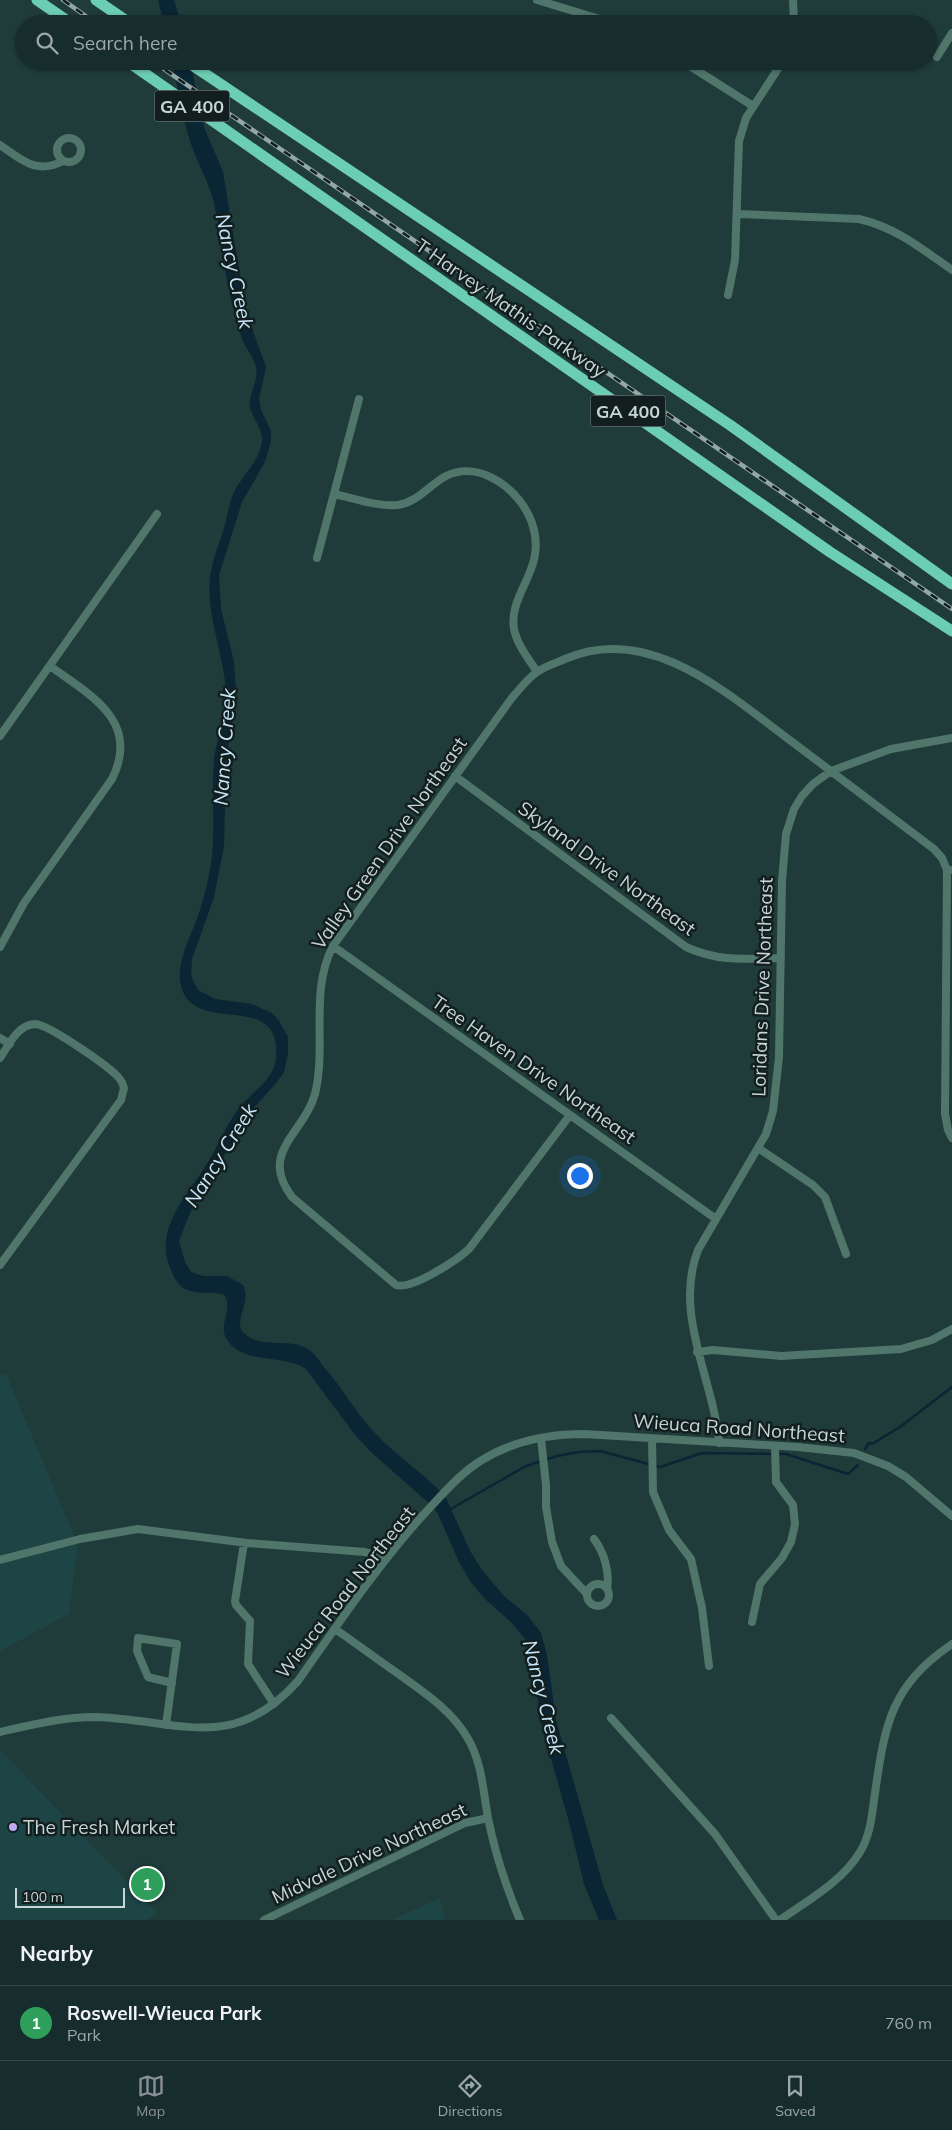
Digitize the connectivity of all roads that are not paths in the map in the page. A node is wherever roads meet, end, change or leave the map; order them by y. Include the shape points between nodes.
1 (37, 0) edge
2 (96, 0) edge
3 (537, 0) edge
4 (792, 0) edge
5 (59, 15) edge
6 (118, 15) edge
7 (586, 15) edge
8 (793, 15) edge
9 (952, 33) edge
10 (937, 57) dead end
11 (139, 70) edge
12 (199, 70) edge
13 (696, 70) edge
14 (777, 70) edge
15 (753, 106) junction
16 (0, 144) edge
17 (64, 161) dead end
18 (738, 214) junction
19 (952, 270) edge
20 (728, 295) dead end
21 (358, 398) dead end
22 (334, 494) junction
23 (157, 514) dead end
24 (317, 558) dead end
25 (952, 584) edge
26 (952, 631) edge
27 (50, 666) junction
28 (537, 672) junction
29 (0, 736) edge
30 (952, 738) edge
31 (831, 771) junction
32 (455, 776) junction
33 (950, 870) edge
34 (333, 946) junction
35 (0, 947) edge
36 (781, 958) junction
37 (0, 1038) edge
38 (10, 1044) junction
39 (0, 1058) edge
40 (570, 1115) junction
41 (952, 1138) edge
42 (758, 1148) junction
43 (716, 1219) junction
44 (846, 1254) dead end
45 (0, 1265) edge
46 (952, 1328) edge
47 (697, 1352) junction
48 (541, 1438) junction
49 (652, 1438) junction
50 (719, 1443) junction
51 (775, 1448) junction
52 (952, 1516) edge
53 (594, 1539) dead end
54 (244, 1543) junction
55 (386, 1558) junction
56 (0, 1560) edge
57 (607, 1588) junction
58 (587, 1594) junction
59 (752, 1622) dead end
60 (335, 1629) junction
61 (952, 1644) edge
62 (709, 1666) dead end
63 (172, 1683) junction
64 (274, 1704) junction
65 (611, 1718) dead end
66 (166, 1724) junction
67 (0, 1732) edge
68 (488, 1818) junction
69 (264, 1920) edge
70 (520, 1920) edge
71 (778, 1920) edge

1 - 5 highway
2 - 6 highway
3 - 7 street
4 - 8 street
9 - 10 street
11 - 26 highway, T Harvey Mathis Parkway / GA 400 via 830,552
12 - 25 highway, T Harvey Mathis Parkway / GA 400 via 730,425
13 - 15 street
14 - 15 street
15 - 18 street via 742,127 739,142
16 - 17 street via 42,168
18 - 19 street via 859,219 898,233
18 - 20 street via 735,260
21 - 22 street
22 - 24 street
22 - 28 street via 396,505 420,495 446,476 465,471 483,474 505,487 530,517 536,541 533,566 517,604 514,622 516,638
23 - 27 street
27 - 29 street
27 - 35 street via 108,711 119,734 119,761 112,778 24,903
28 - 31 street, Valley Green Drive Northeast via 592,650 615,648 649,653 707,680
28 - 32 street, Valley Green Drive Northeast via 511,699
30 - 31 street, Loridans Drive Northeast via 891,749
31 - 33 street, Valley Green Drive Northeast via 934,849
31 - 36 street, Loridans Drive Northeast via 802,796 788,824 782,881
32 - 34 street, Valley Green Drive Northeast
32 - 36 street, Skyland Drive Northeast via 686,948 722,959
33 - 41 street via 945,1114
34 - 40 street, Tree Haven Drive Northeast
34 - 40 street, Valley Green Drive Northeast via 322,976 320,1059 315,1092 308,1112 283,1148 280,1174 292,1197 396,1284 404,1285 437,1272 470,1249
36 - 42 street, Loridans Drive Northeast via 779,1057 774,1111
37 - 38 street
38 - 39 street
38 - 45 street via 25,1027 45,1026 119,1077 124,1088 121,1100
40 - 43 street, Tree Haven Drive Northeast
42 - 43 street, Loridans Drive Northeast
42 - 44 street via 813,1185 825,1197
43 - 47 street, Loridans Drive Northeast via 698,1250 691,1271
46 - 47 street via 932,1340 901,1349 781,1356 713,1350
47 - 50 street, Loridans Drive Northeast
48 - 49 street, Wieuca Road Northeast via 584,1434
48 - 55 street, Wieuca Road Northeast via 500,1450 461,1476
48 - 58 street via 552,1542 561,1566
49 - 50 street, Wieuca Road Northeast
49 - 62 street via 653,1492 669,1530 690,1558 702,1608
50 - 51 street, Wieuca Road Northeast
51 - 52 street, Wieuca Road Northeast via 837,1450 870,1457 906,1477
51 - 59 street via 776,1482 793,1505 795,1524 791,1542 782,1558 760,1584
53 - 57 street via 609,1579
54 - 55 street via 365,1552
54 - 56 street via 138,1529 80,1539
54 - 64 street via 235,1601 250,1621 248,1664
55 - 60 street, Wieuca Road Northeast
57 - 58 street via 593,1585
57 - 58 street via 609,1599 601,1606 590,1604
60 - 64 street, Wieuca Road Northeast via 298,1681
60 - 68 street via 436,1701 456,1721 478,1759
61 - 71 street via 913,1677 891,1714 882,1746 870,1826 861,1850 849,1867 827,1886
63 - 63 street via 177,1644 138,1638 137,1651 148,1677
63 - 66 street
64 - 66 street, Wieuca Road Northeast via 250,1719 218,1728
65 - 71 street via 715,1834
66 - 67 street, Wieuca Road Northeast via 90,1717
68 - 69 street, Midvale Drive Northeast via 465,1823
68 - 70 street via 497,1858

